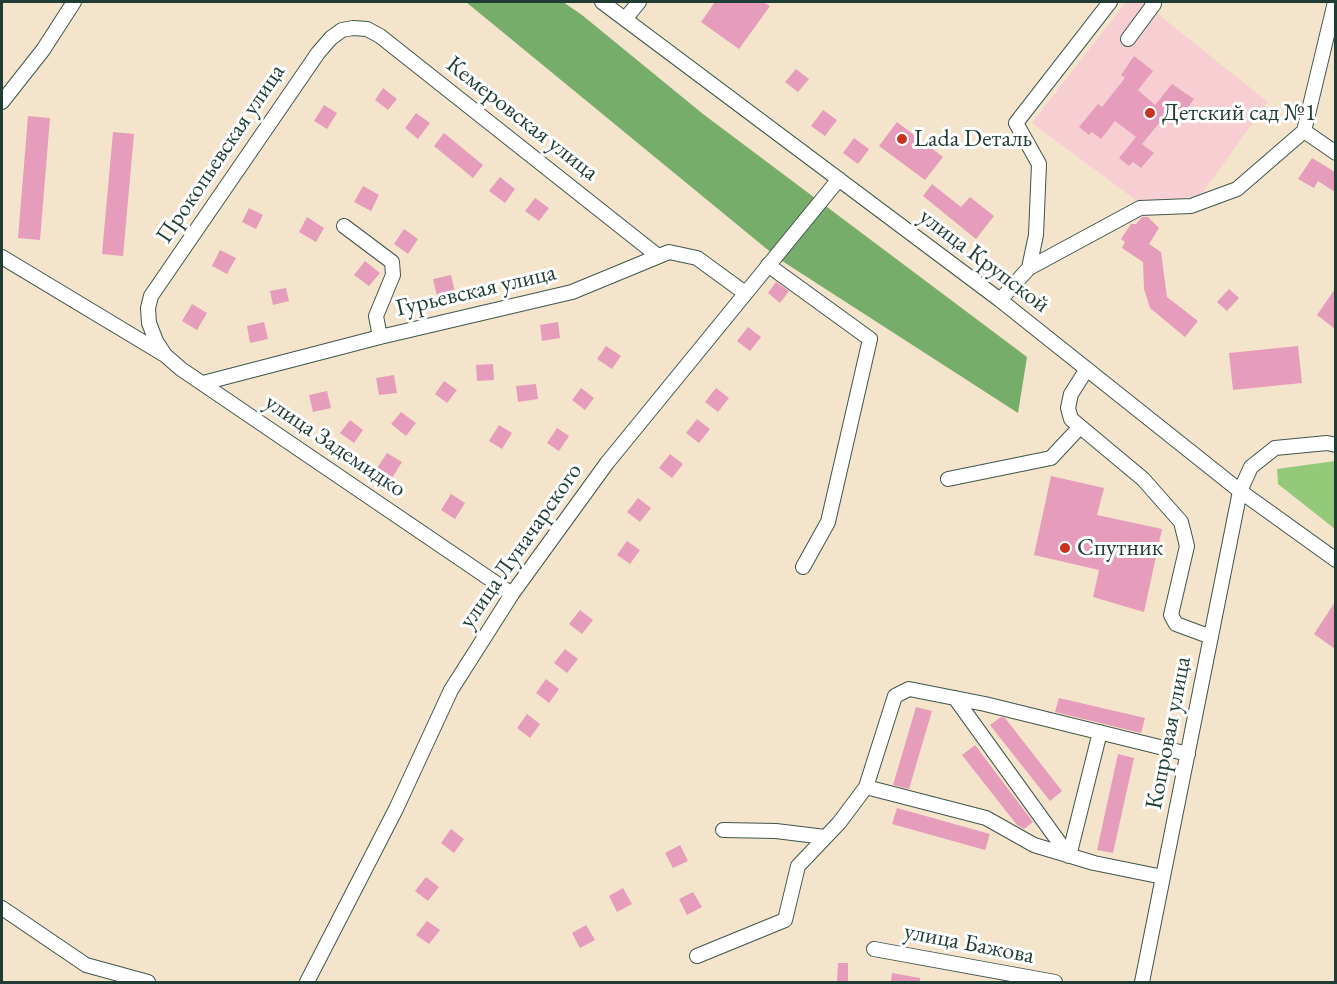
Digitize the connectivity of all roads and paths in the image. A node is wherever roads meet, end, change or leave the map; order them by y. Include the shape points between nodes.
1 (74, 2) edge
2 (602, 2) edge
3 (639, 2) edge
4 (1110, 2) edge
5 (1152, 2) edge
6 (1335, 2) edge
7 (625, 19) junction
8 (353, 28) joint
9 (1128, 39) dead end
10 (2, 102) edge
11 (1304, 131) junction
12 (1335, 153) edge
13 (839, 179) junction
14 (344, 226) dead end
15 (657, 256) junction
16 (2, 257) edge
17 (768, 265) junction
18 (1029, 268) junction
19 (745, 293) junction
20 (1000, 300) junction
21 (149, 323) joint
22 (380, 337) junction
23 (165, 355) junction
24 (1087, 369) junction
25 (203, 383) junction
26 (1079, 428) junction
27 (1335, 445) edge
28 (948, 479) dead end
29 (1240, 491) junction
30 (1335, 560) edge
31 (802, 567) dead end
32 (512, 594) junction
33 (1211, 637) junction
34 (956, 698) junction
35 (1100, 732) junction
36 (1188, 754) junction
37 (866, 787) junction
38 (723, 830) dead end
39 (825, 837) junction
40 (1069, 856) junction
41 (1163, 877) junction
42 (2, 908) edge
43 (874, 949) dead end
44 (697, 956) dead end
45 (148, 982) edge
46 (307, 982) edge
47 (1054, 982) edge
48 (1142, 982) edge

1 - 10 street
2 - 7 street, улица Крупской
3 - 7 street
4 - 18 street via 1016,123 1039,164 1036,235
5 - 9 street
6 - 11 street
7 - 13 street, улица Крупской
8 - 15 street, Кемеровская улица via 367,29 380,36
8 - 21 street, Прокопьевская улица via 331,38 311,63 151,296
11 - 12 street
11 - 18 street via 1237,189 1191,206 1140,208
13 - 17 street, улица Луначарского
13 - 20 street, улица Крупской
14 - 22 street via 392,262 393,275 376,316
15 - 19 street, Гурьевская улица via 669,252 697,258
15 - 22 street, Гурьевская улица via 572,292
16 - 23 street
17 - 19 street, улица Луначарского
17 - 31 street via 870,339 828,522
18 - 20 street
19 - 32 street, улица Луначарского via 607,463
20 - 24 street, улица Крупской
21 - 23 street, улица Задемидко
22 - 25 street, Гурьевская улица
23 - 25 street, улица Задемидко
24 - 26 street via 1071,394 1068,408
24 - 29 street, улица Крупской
25 - 32 street, улица Задемидко
26 - 28 street via 1051,458
26 - 33 street via 1143,479 1181,522 1187,546 1171,615 1176,624
27 - 29 street, Копровая улица via 1275,448 1251,467
29 - 30 street, улица Крупской
29 - 33 street, Копровая улица
32 - 46 street, улица Луначарского via 451,690 396,809
33 - 36 street, Копровая улица
34 - 35 street
34 - 37 street via 909,689 895,696
34 - 40 street
35 - 36 street
35 - 40 street
36 - 41 street, Копровая улица
37 - 39 street
37 - 40 street via 986,818 1034,845
38 - 39 street
39 - 44 street via 798,866 785,921
40 - 41 street
41 - 48 street, Копровая улица
42 - 45 street via 86,965
43 - 47 street, улица Бажова

